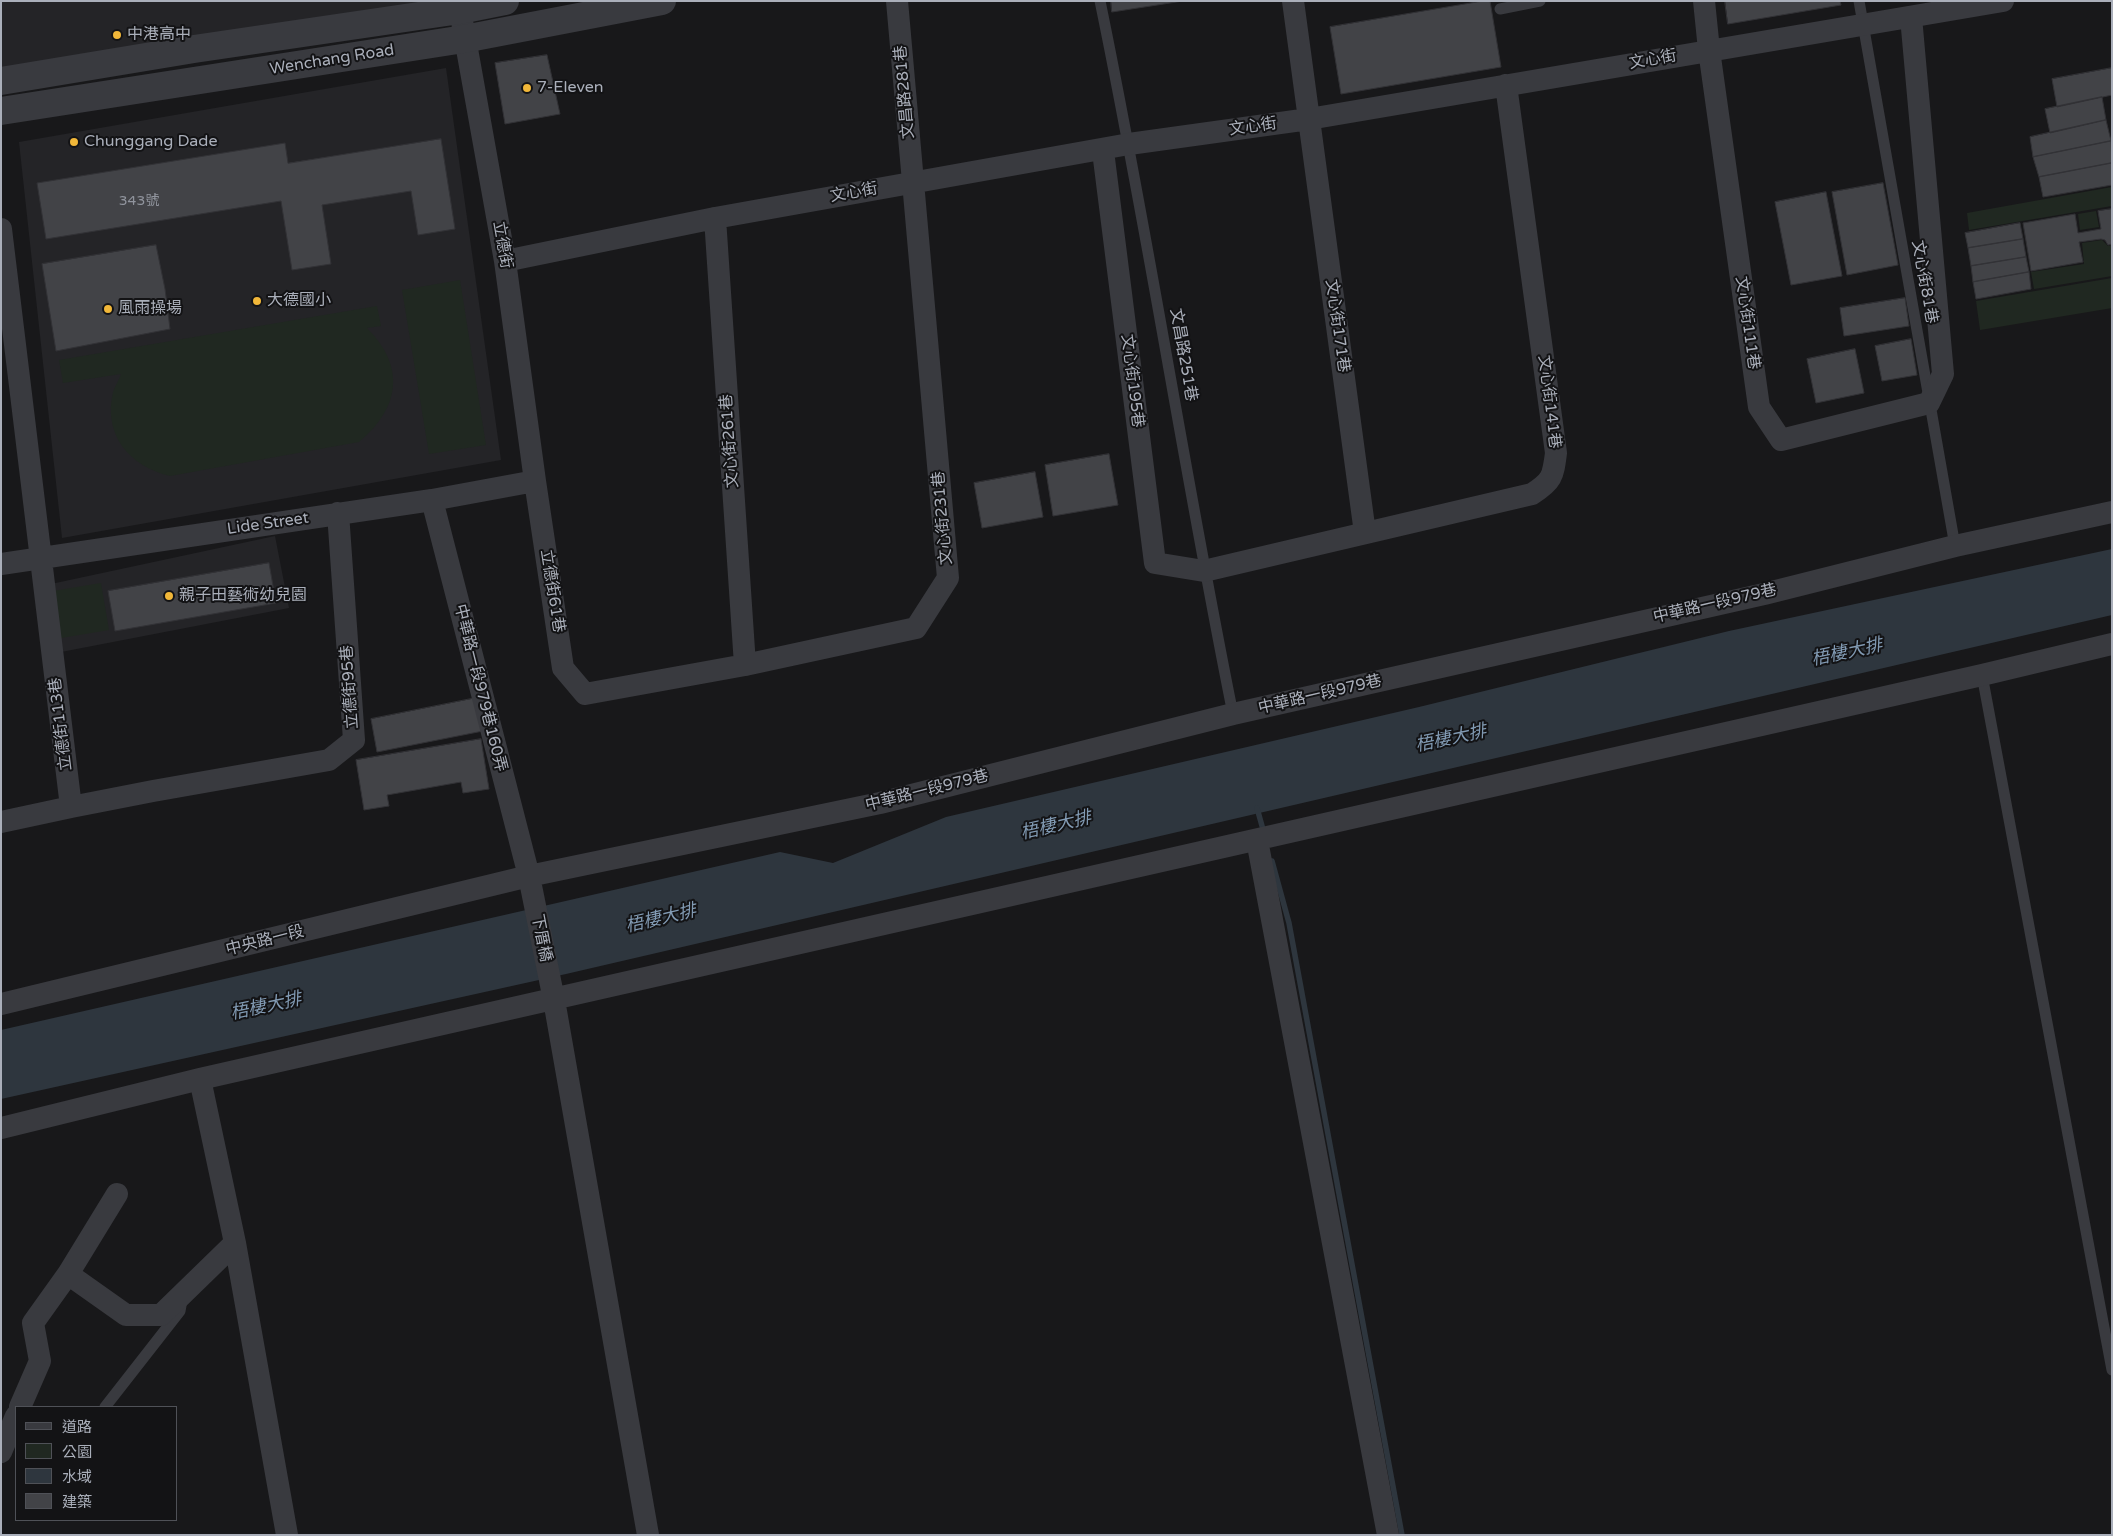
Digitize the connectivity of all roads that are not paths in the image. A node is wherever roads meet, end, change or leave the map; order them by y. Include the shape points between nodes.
1 (505, 1) edge
2 (662, 1) edge
3 (897, 1) edge
4 (1100, 1) edge
5 (1293, 1) edge
6 (1540, 1) edge
7 (1704, 1) edge
8 (1859, 1) edge
9 (2003, 1) edge
10 (1500, 9) dead end
11 (460, 10) junction
12 (1911, 17) junction
13 (1863, 24) junction
14 (464, 39) junction
15 (1709, 50) junction
16 (1, 81) edge
17 (1506, 86) junction
18 (1, 111) edge
19 (1309, 119) junction
20 (1130, 144) junction
21 (1103, 151) junction
22 (914, 183) junction
23 (715, 218) junction
24 (1, 229) edge
25 (506, 260) junction
26 (1929, 403) junction
27 (535, 481) junction
28 (432, 500) junction
29 (2112, 512) edge
30 (338, 513) junction
31 (1364, 533) junction
32 (1955, 546) junction
33 (41, 557) junction
34 (1, 564) edge
35 (1204, 570) junction
36 (2112, 644) edge
37 (745, 665) junction
38 (1982, 675) junction
39 (585, 694) joint
40 (1233, 714) junction
41 (71, 807) junction
42 (1, 822) edge
43 (1257, 840) junction
44 (529, 876) junction
45 (554, 1000) junction
46 (1, 1004) edge
47 (200, 1079) junction
48 (1, 1128) edge
49 (117, 1194) dead end
50 (235, 1243) junction
51 (68, 1274) junction
52 (182, 1294) junction
53 (2112, 1370) edge
54 (20, 1406) edge
55 (106, 1406) edge
56 (14, 1427) edge
57 (1, 1452) edge
58 (287, 1535) edge
59 (648, 1535) edge
60 (1388, 1535) edge

1 - 11 street, Wenchang Road
2 - 14 street, Wenchang Road
3 - 22 street, 文昌路281巷
4 - 20 lane, 文昌路251巷
5 - 19 street, 文心街171巷
6 - 10 lane
7 - 15 street
8 - 13 lane, 文心街81巷
9 - 12 street, 文心街
11 - 14 street, 立德街
11 - 16 street, Wenchang Road
12 - 13 street, 文心街
12 - 26 street via 1943,374
13 - 15 street, 文心街
13 - 26 lane, 文心街81巷
14 - 18 street, Wenchang Road
14 - 25 street, 立德街
15 - 17 street, 文心街
15 - 26 street, 文心街111巷 via 1759,407 1781,440
17 - 19 street, 文心街
17 - 31 street, 文心街141巷 via 1552,416 1556,453 1554,472 1547,485 1532,494
19 - 20 street, 文心街
19 - 31 street, 文心街171巷
20 - 21 street, 文心街
20 - 35 lane, 文昌路251巷
21 - 22 street, 文心街
21 - 35 street, 文心街195巷 via 1155,563
22 - 23 street, 文心街
22 - 37 street, 文心街231巷 via 948,578 916,628
23 - 25 street, 文心街
23 - 37 street, 文心街261巷
24 - 33 street, 立德街113巷
25 - 27 street, 立德街
26 - 32 lane, 文心街81巷
27 - 28 street, Lide Street
27 - 39 street, 立德街61巷 via 563,668
28 - 30 street, Lide Street
28 - 44 street, 中華路一段979巷160弄
29 - 32 street, 中華路一段979巷
30 - 33 street, Lide Street
30 - 41 street, 立德街95巷 via 354,740 329,760
31 - 35 street, 文心街141巷
32 - 40 street, 中華路一段979巷 via 1754,596
33 - 34 street, Lide Street
33 - 41 street, 立德街113巷
35 - 40 lane, 文昌路251巷
36 - 38 street
37 - 39 street, 文心街231巷
38 - 43 street
38 - 53 lane
40 - 44 street, 中華路一段979巷 via 880,803
41 - 42 street
43 - 45 street
43 - 60 street
44 - 45 street, 下厝橋
44 - 46 street, 中央路一段
45 - 47 street
45 - 59 street, 下厝橋
47 - 48 street
47 - 50 street
49 - 51 street
50 - 52 street
50 - 58 street
51 - 52 street via 126,1315 161,1315
51 - 54 street via 33,1323 40,1361
52 - 55 lane via 180,1311
56 - 57 street

